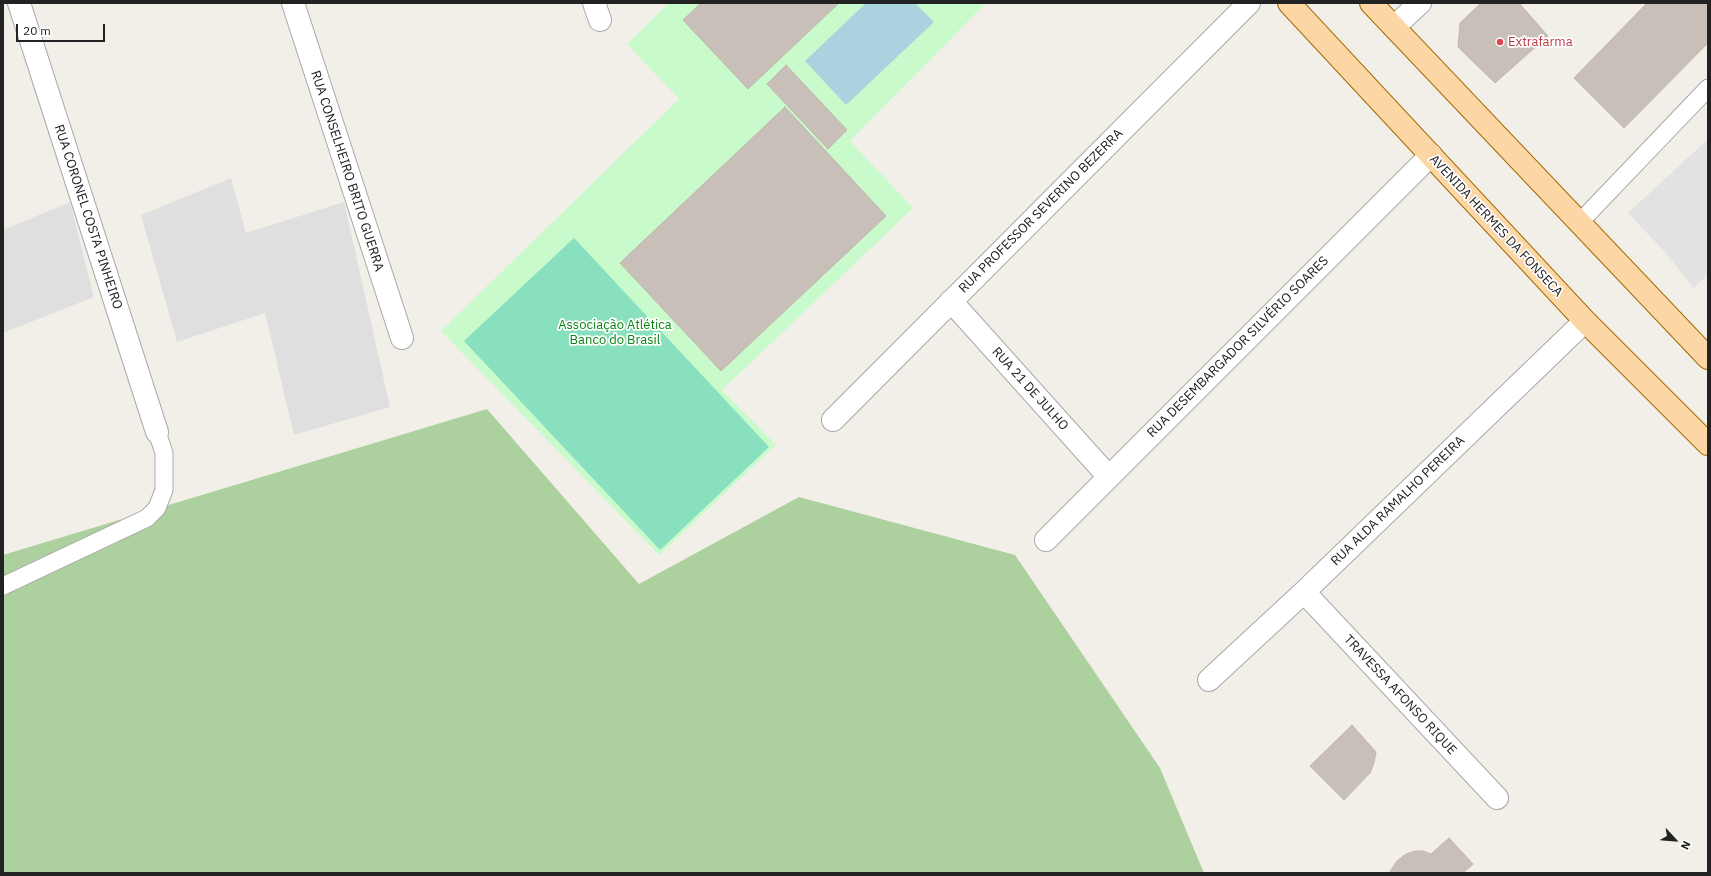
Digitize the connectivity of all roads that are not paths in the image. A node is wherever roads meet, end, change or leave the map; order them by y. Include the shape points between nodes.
1 (19, 3) edge
2 (293, 3) edge
3 (1249, 3) edge
4 (1289, 3) edge
5 (1371, 3) edge
6 (1420, 3) edge
7 (1394, 27) junction
8 (1708, 88) edge
9 (1431, 155) junction
10 (1579, 223) junction
11 (951, 301) junction
12 (1585, 321) junction
13 (402, 338) dead end
14 (1708, 358) edge
15 (833, 420) dead end
16 (157, 432) joint
17 (1708, 444) edge
18 (1108, 476) junction
19 (1046, 540) dead end
20 (3, 586) edge
21 (1304, 592) junction
22 (1209, 680) dead end
23 (1497, 798) dead end

1 - 16 street, RUA CORONEL COSTA PINHEIRO
2 - 13 street, RUA CONSELHEIRO BRITO GUERRA
3 - 11 street, RUA PROFESSOR SEVERINO BEZERRA
4 - 9 main road, AVENIDA HERMES DA FONSECA
5 - 7 main road
6 - 7 street
7 - 10 main road
8 - 10 lane
9 - 12 main road, AVENIDA HERMES DA FONSECA
9 - 18 street, RUA DESEMBARGADOR SILVÉRIO SOARES
10 - 14 main road
11 - 15 street, RUA PROFESSOR SEVERINO BEZERRA
11 - 18 street, RUA 21 DE JULHO
12 - 17 main road, AVENIDA HERMES DA FONSECA
12 - 21 street, RUA ALDA RAMALHO PEREIRA
16 - 20 lane via 164,453 164,490 157,508 147,518
18 - 19 street, RUA DESEMBARGADOR SILVÉRIO SOARES
21 - 22 street, RUA ALDA RAMALHO PEREIRA
21 - 23 street, TRAVESSA AFONSO RIQUE

